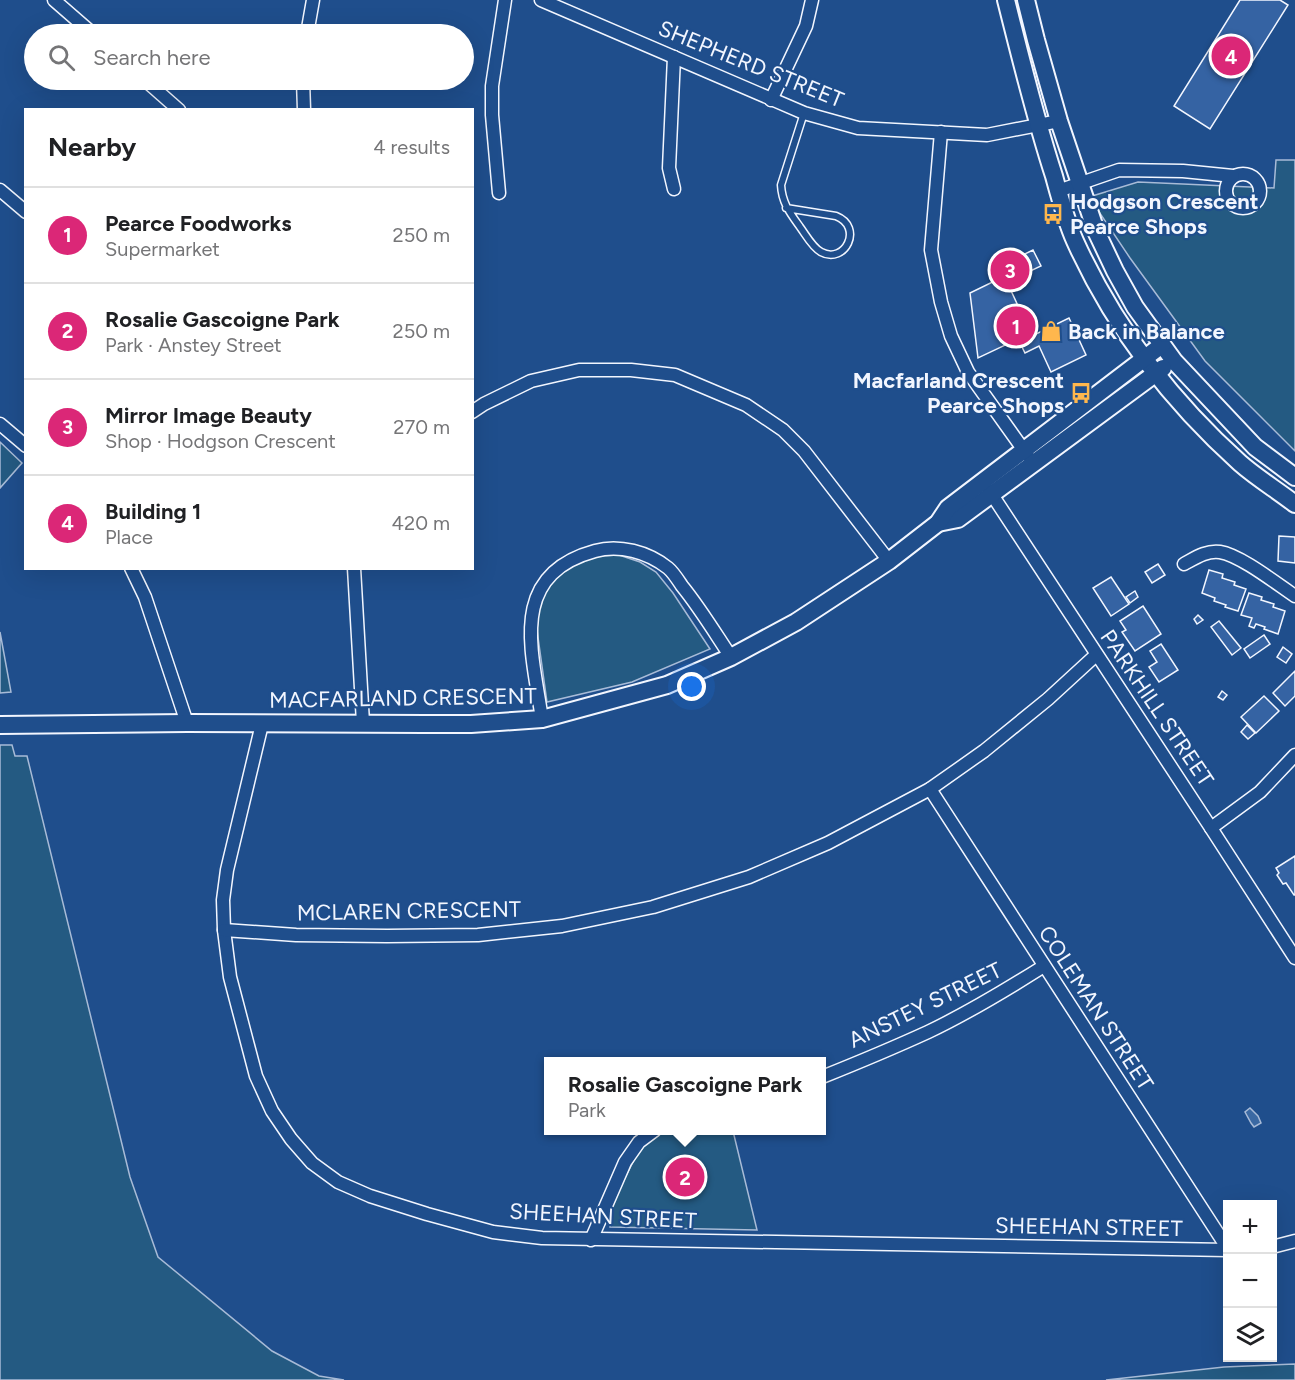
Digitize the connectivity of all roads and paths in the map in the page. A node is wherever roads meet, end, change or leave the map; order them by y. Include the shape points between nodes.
1 (54, 0) edge
2 (313, 0) edge
3 (505, 0) edge
4 (542, 0) edge
5 (813, 0) edge
6 (1006, 0) edge
7 (1026, 0) edge
8 (82, 24) edge
9 (309, 24) edge
10 (674, 57) junction
11 (156, 90) edge
12 (303, 90) edge
13 (771, 100) junction
14 (177, 108) edge
15 (304, 108) edge
16 (804, 113) junction
17 (1059, 121) junction
18 (1038, 125) junction
19 (941, 132) junction
20 (1233, 177) dead end
21 (1080, 184) junction
22 (674, 189) dead end
23 (0, 190) edge
24 (1058, 191) junction
25 (499, 193) dead end
26 (786, 208) junction
27 (24, 210) edge
28 (1162, 345) junction
29 (1143, 359) junction
30 (1174, 361) junction
31 (1155, 374) junction
32 (474, 411) edge
33 (0, 424) edge
34 (24, 444) edge
35 (1028, 457) junction
36 (1295, 477) edge
37 (987, 488) junction
38 (1295, 504) edge
39 (889, 561) junction
40 (1184, 564) dead end
41 (132, 570) edge
42 (354, 570) edge
43 (1295, 596) edge
44 (1096, 655) junction
45 (731, 657) junction
46 (542, 719) junction
47 (187, 723) junction
48 (363, 723) junction
49 (262, 724) junction
50 (0, 725) edge
51 (1295, 755) edge
52 (930, 789) junction
53 (1211, 828) junction
54 (224, 930) junction
55 (1295, 958) edge
56 (1044, 966) junction
57 (826, 1075) edge
58 (649, 1135) edge
59 (591, 1240) junction
60 (1295, 1241) edge
61 (1223, 1244) edge
62 (1277, 1246) edge
63 (1223, 1250) edge

1 - 8 street
2 - 9 street
3 - 25 street via 492,86
4 - 10 street, SHEPHERD STREET
5 - 13 street via 806,26
6 - 18 street
7 - 17 street
10 - 13 street, SHEPHERD STREET
10 - 22 street via 669,168
11 - 14 street
12 - 15 street
13 - 16 street, SHEPHERD STREET
16 - 19 street, SHEPHERD STREET via 858,128
16 - 26 lane via 781,185
17 - 18 street, SHEPHERD STREET
17 - 21 street
18 - 19 street, SHEPHERD STREET via 987,135
18 - 24 street
19 - 35 street via 931,250 941,302 968,372
20 - 21 street via 1119,170
21 - 24 street
21 - 28 street via 1115,271
23 - 27 street
24 - 29 street via 1075,241
26 - 26 lane via 819,251 835,254 848,245 850,232 842,218
28 - 29 street, MACFARLAND CRESCENT
28 - 30 street
29 - 31 street
29 - 35 street, MACFARLAND CRESCENT
30 - 31 street, MACFARLAND CRESCENT
30 - 36 street via 1256,447
31 - 35 street, MACFARLAND CRESCENT
31 - 38 street via 1197,422 1242,464
32 - 39 street via 531,381 579,370 675,375 746,405 783,430 804,451
33 - 34 street
35 - 37 street, MACFARLAND CRESCENT
37 - 39 street, MACFARLAND CRESCENT via 948,508 938,524
37 - 44 street, PARKHILL STREET
39 - 45 street, MACFARLAND CRESCENT via 796,622
40 - 43 street via 1203,554 1220,552 1242,560
41 - 47 street via 145,597
42 - 48 street
44 - 52 street, MCLAREN CRESCENT via 984,751
44 - 53 street, PARKHILL STREET
45 - 46 street, MACFARLAND CRESCENT via 667,686
45 - 46 street via 669,568 650,556 626,549 600,549 578,555 541,586 533,608 530,635
46 - 48 street, MACFARLAND CRESCENT via 471,724
47 - 49 street, MACFARLAND CRESCENT
47 - 50 street, MACFARLAND CRESCENT
48 - 49 street, MACFARLAND CRESCENT
49 - 54 street, SHEEHAN STREET via 227,870
51 - 53 street via 1260,792
52 - 54 street, MCLAREN CRESCENT via 828,843 749,877 653,907 574,924 478,935 296,935
52 - 56 street, COLEMAN STREET
53 - 55 street, PARKHILL STREET
54 - 59 street, SHEEHAN STREET via 230,977 256,1076 272,1111 312,1163 338,1182 427,1214 494,1232
56 - 57 street, ANSTEY STREET via 930,1031
56 - 61 street, COLEMAN STREET
58 - 59 street via 625,1162
59 - 63 street, SHEEHAN STREET
60 - 62 street

